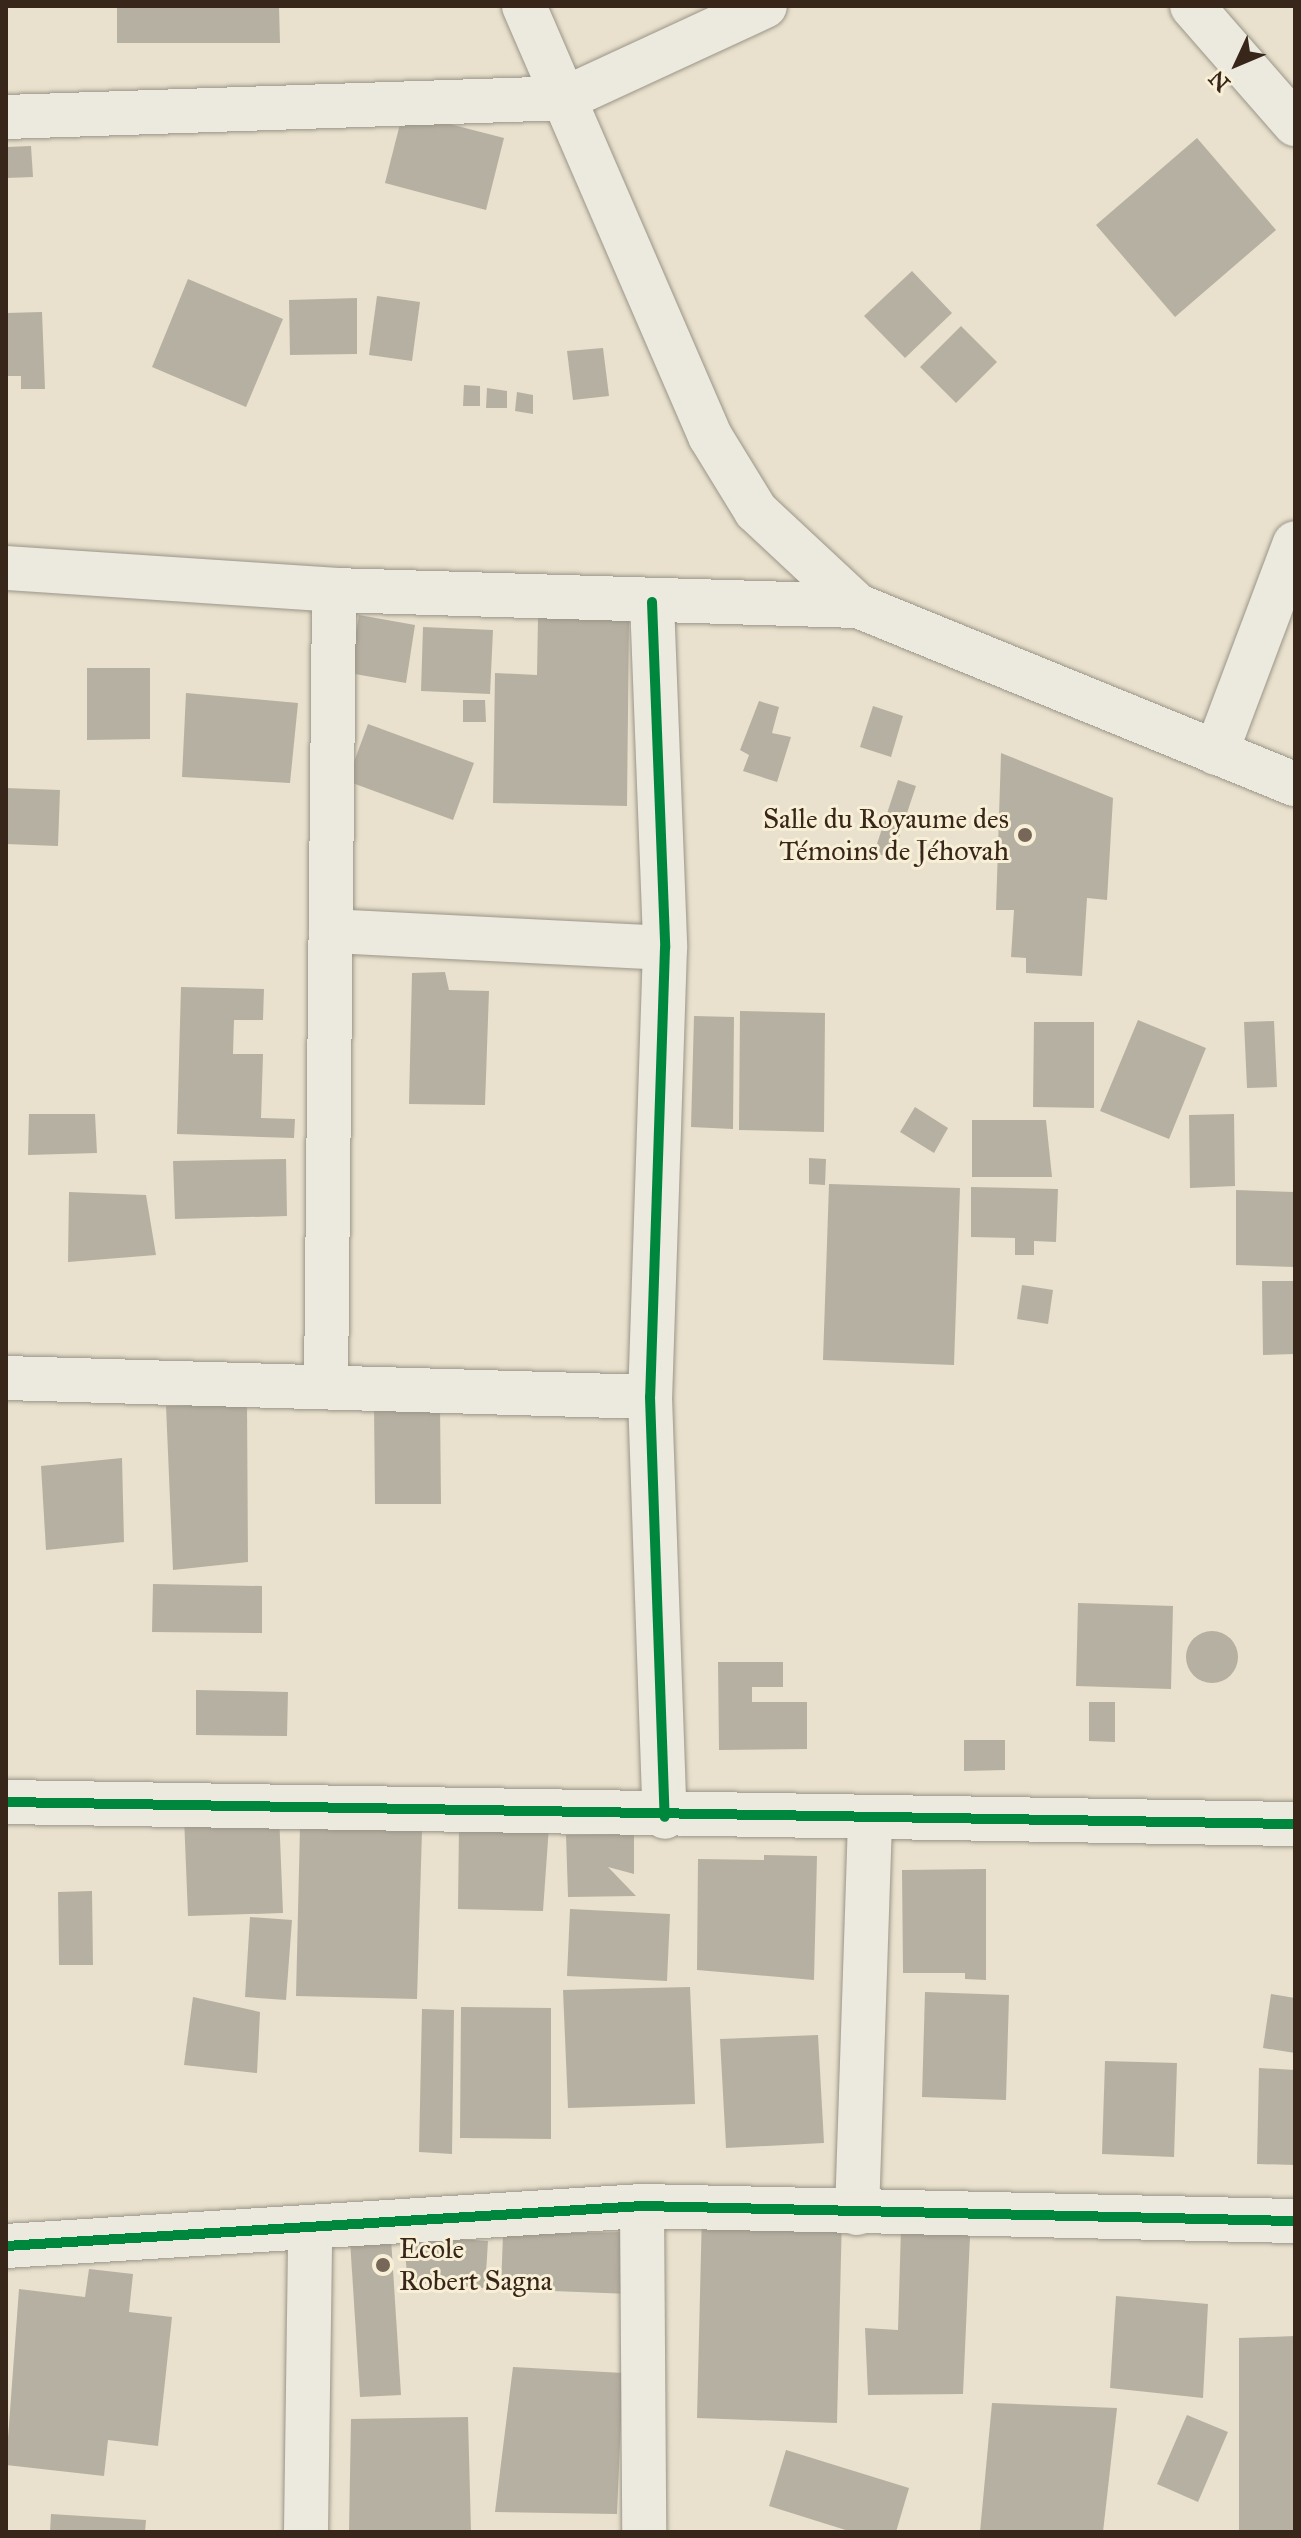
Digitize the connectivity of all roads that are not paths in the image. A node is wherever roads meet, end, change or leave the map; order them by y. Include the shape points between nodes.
1 (524, 6) edge
2 (765, 6) edge
3 (1192, 6) edge
4 (566, 98) junction
5 (6, 117) edge
6 (1295, 124) edge
7 (1295, 543) edge
8 (6, 568) edge
9 (334, 590) junction
10 (652, 602) junction
11 (858, 606) junction
12 (1216, 753) junction
13 (1295, 784) edge
14 (331, 931) junction
15 (665, 948) junction
16 (6, 1378) edge
17 (326, 1387) junction
18 (650, 1397) junction
19 (6, 1802) edge
20 (665, 1817) junction
21 (870, 1820) junction
22 (1295, 1824) edge
23 (642, 2206) junction
24 (857, 2213) junction
25 (1295, 2221) edge
26 (310, 2229) junction
27 (6, 2246) edge
28 (306, 2532) edge
29 (644, 2532) edge

1 - 4 street
2 - 4 street
3 - 6 street
4 - 5 street
4 - 11 street via 710,436 756,511
7 - 12 street
8 - 9 street
9 - 10 street
9 - 14 street
10 - 11 street
10 - 15 street
11 - 12 street
12 - 13 street
14 - 15 street
14 - 17 street
15 - 18 street
16 - 17 street
17 - 18 street
18 - 20 street
19 - 20 street
20 - 21 street
21 - 22 street
21 - 24 street
23 - 24 street
23 - 26 street
23 - 29 street
24 - 25 street
26 - 27 street
26 - 28 street

